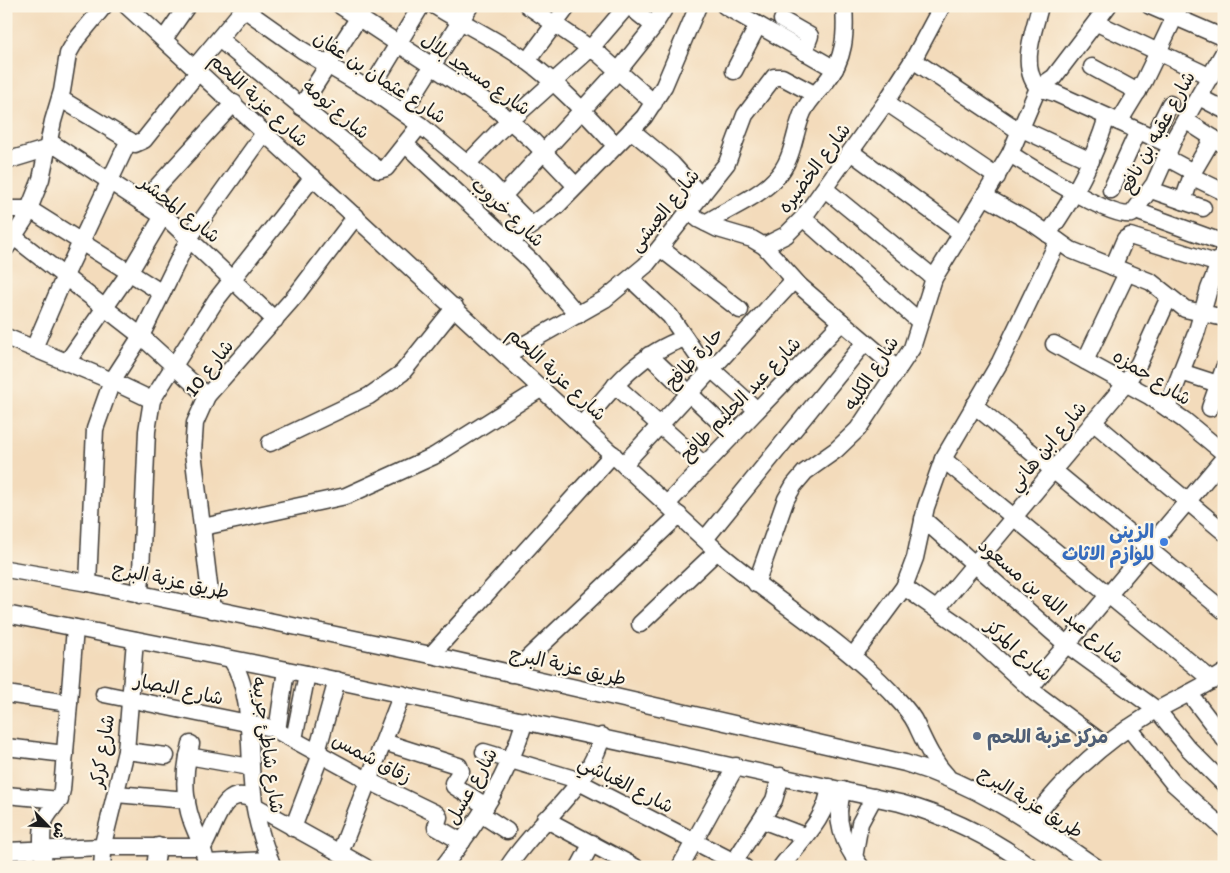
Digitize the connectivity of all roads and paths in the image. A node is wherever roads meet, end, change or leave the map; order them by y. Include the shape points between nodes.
1 (104, 6) edge
2 (127, 6) edge
3 (188, 6) edge
4 (341, 6) edge
5 (421, 6) edge
6 (435, 6) edge
7 (470, 6) edge
8 (528, 6) edge
9 (568, 6) edge
10 (628, 6) edge
11 (666, 6) edge
12 (698, 6) edge
13 (942, 6) edge
14 (1040, 6) edge
15 (1108, 6) edge
16 (1150, 6) edge
17 (841, 7) edge
18 (245, 8) edge
19 (733, 8) edge
20 (363, 12) edge
21 (1177, 12) edge
22 (782, 20) dead end
23 (460, 22) junction
24 (1097, 23) junction
25 (555, 24) junction
26 (758, 25) junction
27 (654, 26) junction
28 (1224, 38) edge
29 (164, 39) junction
30 (219, 39) junction
31 (399, 44) junction
32 (590, 48) junction
33 (804, 52) junction
34 (1159, 52) junction
35 (1223, 58) edge
36 (913, 60) junction
37 (527, 61) junction
38 (328, 65) junction
39 (432, 66) junction
40 (1092, 67) dead end
41 (197, 69) junction
42 (835, 69) junction
43 (619, 70) junction
44 (734, 70) dead end
45 (1211, 77) junction
46 (554, 82) junction
47 (1038, 88) junction
48 (370, 90) junction
49 (1138, 92) junction
50 (814, 94) junction
51 (1199, 97) junction
52 (61, 98) junction
53 (886, 102) junction
54 (234, 103) junction
55 (654, 103) junction
56 (1170, 104) dead end
57 (301, 107) junction
58 (582, 110) junction
59 (1224, 110) edge
60 (402, 112) junction
61 (1113, 119) junction
62 (510, 120) junction
63 (1185, 120) junction
64 (420, 125) junction
65 (630, 130) junction
66 (1021, 130) junction
67 (1138, 131) junction
68 (265, 132) junction
69 (1154, 138) junction
70 (129, 140) junction
71 (1218, 142) edge
72 (405, 144) junction
73 (50, 145) junction
74 (615, 145) junction
75 (1168, 151) junction
76 (544, 152) junction
77 (851, 152) junction
78 (1010, 154) junction
79 (6, 161) edge
80 (1091, 161) junction
81 (468, 163) junction
82 (1192, 174) junction
83 (314, 177) junction
84 (996, 177) junction
85 (110, 181) junction
86 (576, 186) junction
87 (825, 189) junction
88 (1111, 190) dead end
89 (1151, 190) junction
90 (1224, 192) edge
91 (1075, 193) junction
92 (503, 196) junction
93 (701, 196) junction
94 (984, 196) junction
95 (1183, 201) junction
96 (142, 202) junction
97 (1203, 208) dead end
98 (6, 209) edge
99 (29, 209) junction
100 (1136, 211) junction
101 (689, 212) junction
102 (163, 216) junction
103 (356, 216) junction
104 (803, 218) junction
105 (706, 223) junction
106 (532, 226) junction
107 (961, 233) junction
108 (189, 238) junction
109 (1053, 238) junction
110 (81, 242) junction
111 (510, 242) junction
112 (10, 243) edge
113 (1224, 244) edge
114 (764, 246) junction
115 (660, 248) junction
116 (1221, 258) edge
117 (1120, 270) junction
118 (129, 273) junction
119 (64, 278) junction
120 (232, 278) junction
121 (934, 278) junction
122 (631, 279) junction
123 (794, 280) junction
124 (162, 293) junction
125 (1170, 297) junction
126 (455, 307) junction
127 (105, 308) junction
128 (740, 310) dead end
129 (1202, 314) junction
130 (578, 315) junction
131 (1223, 316) edge
132 (275, 320) junction
133 (842, 322) junction
134 (920, 322) junction
135 (141, 336) junction
136 (6, 337) edge
137 (685, 338) junction
138 (865, 342) junction
139 (1054, 344) dead end
140 (34, 348) junction
141 (506, 355) junction
142 (649, 355) junction
143 (1085, 361) junction
144 (67, 362) junction
145 (173, 367) junction
146 (1224, 368) edge
147 (711, 369) junction
148 (897, 369) junction
149 (1181, 372) junction
150 (112, 381) junction
151 (1127, 382) junction
152 (1218, 384) junction
153 (614, 385) junction
154 (542, 388) junction
155 (689, 393) junction
156 (207, 396) junction
157 (152, 400) junction
158 (974, 405) junction
159 (1168, 408) junction
160 (1210, 408) dead end
161 (758, 410) junction
162 (1093, 422) junction
163 (582, 425) junction
164 (659, 425) junction
165 (733, 435) junction
166 (270, 443) dead end
167 (1224, 453) edge
168 (1224, 458) edge
169 (618, 459) junction
170 (943, 459) junction
171 (704, 465) junction
172 (1053, 470) junction
173 (1187, 501) junction
174 (667, 504) junction
175 (679, 515) junction
176 (1014, 518) junction
177 (923, 519) junction
178 (202, 527) junction
179 (1224, 532) edge
180 (705, 539) junction
181 (1147, 548) junction
182 (717, 551) junction
183 (975, 564) junction
184 (6, 569) edge
185 (88, 583) junction
186 (756, 584) junction
187 (904, 587) junction
188 (140, 595) junction
189 (1108, 596) junction
190 (937, 609) junction
191 (212, 610) junction
192 (1224, 611) edge
193 (6, 614) edge
194 (640, 624) dead end
195 (75, 628) junction
196 (135, 640) junction
197 (1066, 644) junction
198 (431, 655) junction
199 (853, 656) junction
200 (231, 659) junction
201 (286, 670) junction
202 (307, 674) junction
203 (511, 674) junction
204 (1218, 677) edge
205 (337, 680) junction
206 (1030, 688) junction
207 (1189, 693) junction
208 (6, 694) edge
209 (104, 694) dead end
210 (402, 694) junction
211 (130, 699) junction
212 (69, 703) junction
213 (1158, 710) junction
214 (299, 716) junction
215 (525, 720) junction
216 (325, 722) junction
217 (247, 723) junction
218 (1129, 728) junction
219 (1220, 729) edge
220 (277, 730) junction
221 (602, 736) junction
222 (294, 739) junction
223 (384, 742) junction
224 (1106, 745) junction
225 (6, 747) edge
226 (126, 752) junction
227 (484, 752) dead end
228 (319, 753) junction
229 (65, 754) junction
230 (166, 756) dead end
231 (511, 760) junction
232 (736, 766) junction
233 (250, 767) junction
234 (781, 776) junction
235 (948, 778) junction
236 (368, 780) junction
237 (579, 782) junction
238 (1224, 784) edge
239 (836, 789) junction
240 (116, 794) junction
241 (6, 795) edge
242 (874, 797) junction
243 (60, 800) junction
244 (187, 800) junction
245 (254, 803) junction
246 (484, 810) junction
247 (545, 819) junction
248 (762, 820) junction
249 (1031, 822) junction
250 (1223, 827) edge
251 (293, 828) junction
252 (507, 831) dead end
253 (804, 836) junction
254 (694, 841) junction
255 (462, 842) junction
256 (592, 843) junction
257 (103, 846) junction
258 (158, 846) junction
259 (203, 847) junction
260 (43, 850) junction
261 (6, 852) edge
262 (340, 853) junction
263 (858, 862) edge
264 (271, 863) edge
265 (739, 864) edge
266 (206, 865) edge
267 (630, 865) edge
268 (785, 865) edge
269 (44, 867) edge
270 (102, 867) edge
271 (155, 867) edge
272 (364, 867) edge
273 (443, 867) edge
274 (508, 867) edge
275 (579, 867) edge
276 (680, 867) edge
277 (1031, 867) edge
278 (1096, 867) edge

1 - 52 street via 71,46
2 - 29 street, شارع عزبة اللحم
3 - 29 street
4 - 20 street, شارع مسجد بلال
5 - 31 street
6 - 23 street
7 - 23 street
8 - 25 street
9 - 25 street
10 - 27 street
10 - 32 street
11 - 27 street
12 - 55 street
13 - 36 street, شارع الخضيره
14 - 47 street via 1028,62
15 - 24 street
16 - 21 street
17 - 42 street via 845,41
18 - 30 street
18 - 38 street, شارع عثمان بن عفان
19 - 26 street
20 - 31 street, شارع مسجد بلال
20 - 38 street
21 - 28 street
21 - 34 street
22 - 33 street via 810,36
23 - 37 street
23 - 39 street
24 - 34 street
24 - 47 street via 1054,77
25 - 32 street
25 - 37 street
26 - 33 street
26 - 44 street
27 - 43 street
29 - 41 street, شارع عزبة اللحم
30 - 41 street
30 - 57 street, شارع تومه
31 - 39 street, شارع مسجد بلال
31 - 48 street
32 - 43 street
32 - 46 street
33 - 42 street
34 - 45 street
34 - 49 street
35 - 45 street, شارع عقبه بن نافع
36 - 53 street, شارع الخضيره
36 - 66 street
37 - 46 street
38 - 48 street, شارع عثمان بن عفان
38 - 57 street
39 - 60 street
39 - 62 street, شارع مسجد بلال
40 - 49 street
41 - 54 street, شارع عزبة اللحم
41 - 70 street via 144,140 135,144
42 - 50 street
43 - 55 street
43 - 58 street
45 - 51 street, شارع عقبه بن نافع
46 - 58 street
46 - 62 street
47 - 61 street
47 - 66 street, شارع الكليه
48 - 60 street, شارع عثمان بن عفان
49 - 61 street
50 - 93 street, شارع العيشى via 780,76 771,79 742,120 731,157
50 - 105 street via 801,117 789,158 778,177 767,187
51 - 59 street
51 - 63 street, شارع عقبه بن نافع
52 - 70 street
52 - 73 street
53 - 77 street, شارع الخضيره
53 - 84 street
54 - 68 street, شارع عزبة اللحم
54 - 96 street
55 - 65 street
56 - 69 street
57 - 72 street, شارع تومه via 379,170 386,168
58 - 74 street
58 - 76 street
60 - 64 street, شارع عثمان بن عفان
61 - 67 street
61 - 80 street
62 - 76 street, شارع مسجد بلال
62 - 81 street
63 - 71 street
63 - 75 street, شارع عقبه بن نافع
64 - 72 street, شارع تومه
64 - 81 street, شارع عثمان بن عفان
65 - 74 street
65 - 93 street via 664,157
66 - 78 street, شارع الكليه
66 - 80 street
67 - 69 street
67 - 88 street
68 - 83 street, شارع عزبة اللحم
68 - 108 street
69 - 75 street
70 - 85 street
71 - 82 street
72 - 111 street, شارع خروب
73 - 79 street
73 - 85 street, شارع المحشر
73 - 99 street via 42,180
74 - 86 street
75 - 82 street
75 - 89 street, شارع عقبه بن نافع
76 - 86 street, شارع مسجد بلال
76 - 92 street
77 - 87 street, شارع الخضيره
77 - 107 street
78 - 84 street, شارع الكليه
78 - 91 street, شارع عقبه بن نافع
80 - 91 street
81 - 92 street, شارع عثمان بن عفان
82 - 90 street
82 - 95 street
83 - 103 street, شارع عزبة اللحم
83 - 120 street
84 - 94 street, شارع الكليه
85 - 96 street, شارع المحشر
85 - 110 street
86 - 106 street
87 - 104 street, شارع الخضيره
87 - 121 street
89 - 95 street
89 - 100 street, شارع عقبه بن نافع
91 - 100 street, شارع عقبه بن نافع via 1125,215
91 - 109 street
92 - 106 street, شارع عثمان بن عفان
93 - 101 street, شارع العيشى
94 - 107 street, شارع الكليه
94 - 109 street
95 - 97 street
96 - 102 street, شارع المحشر
98 - 99 street
99 - 110 street
99 - 112 street
100 - 113 street
101 - 105 street
101 - 115 street, شارع العيشى
102 - 108 street, شارع المحشر
102 - 118 street
103 - 126 street, شارع عزبة اللحم
103 - 132 street, شارع 10
104 - 114 street, شارع الخضيره via 786,235
104 - 134 street
105 - 114 street
106 - 111 street
107 - 121 street, شارع الكليه
108 - 120 street, شارع المحشر
108 - 124 street
109 - 117 street via 1076,252
109 - 158 street via 1000,362
110 - 118 street
110 - 119 street
111 - 130 street, شارع خروب via 546,276
112 - 119 street
114 - 123 street
115 - 122 street, شارع العيشى
115 - 128 street
116 - 117 street via 1130,236 1125,239
116 - 129 street
117 - 125 street via 1151,282
117 - 143 street
118 - 124 street
118 - 127 street
119 - 127 street
119 - 140 street
120 - 132 street, شارع المحشر
120 - 145 street
121 - 134 street, شارع الكليه
122 - 130 street, شارع العيشى
122 - 137 street via 666,311
123 - 133 street
123 - 147 street, حارة طافح
124 - 135 street
125 - 129 street via 1186,309
125 - 151 street, شارع ابن هاني via 1139,364
126 - 141 street, شارع عزبة اللحم
126 - 166 street via 402,373 369,396
127 - 135 street
127 - 144 street
129 - 131 street
129 - 149 street
130 - 141 street, شارع العيشى
132 - 156 street, شارع 10
133 - 138 street
133 - 161 street, شارع عبد الحليم طافح
134 - 148 street, شارع الكليه via 915,342
135 - 145 street
135 - 150 street
136 - 140 street
137 - 142 street
137 - 147 street via 694,354
138 - 148 street
138 - 180 street
139 - 143 street, شارع حمزه
140 - 144 street
141 - 154 street, شارع عزبة اللحم
142 - 153 street
142 - 155 street
143 - 151 street, شارع حمزه
144 - 150 street
145 - 156 street
145 - 157 street
146 - 152 street
147 - 155 street, حارة طافح
147 - 161 street
148 - 186 street, شارع الكليه via 858,428 794,485
149 - 152 street
149 - 159 street
150 - 157 street
150 - 185 street via 95,429
151 - 159 street, شارع حمزه
151 - 162 street, شارع ابن هاني
152 - 160 street
153 - 163 street
153 - 164 street
154 - 163 street, شارع عزبة اللحم
154 - 178 street via 434,456 346,496
155 - 164 street, حارة طافح
155 - 165 street
156 - 178 street, شارع 10 via 198,414 193,442
157 - 188 street via 147,431
158 - 170 street
158 - 172 street
159 - 167 street, شارع حمزه
161 - 165 street, شارع عبد الحليم طافح
162 - 172 street, شارع ابن هاني
162 - 173 street
163 - 169 street, شارع عزبة اللحم
164 - 169 street, حارة طافح
164 - 171 street
165 - 171 street, شارع عبد الحليم طافح
168 - 173 street
169 - 174 street, شارع عزبة اللحم
169 - 198 street, حارة طافح
170 - 176 street
170 - 177 street
171 - 174 street, شارع عبد الحليم طافح
172 - 176 street, شارع ابن هاني
172 - 181 street
173 - 179 street
173 - 181 street
174 - 175 street, شارع عزبة اللحم
175 - 180 street, شارع عزبة اللحم
175 - 203 street
176 - 183 street, شارع ابن هاني
176 - 189 street
177 - 183 street, شارع عبد الله بن مسعود
177 - 187 street via 915,558
178 - 191 street, شارع 10
180 - 182 street, شارع عزبة اللحم
181 - 189 street
181 - 192 street
182 - 186 street, شارع عزبة اللحم
182 - 194 street
183 - 190 street, شارع ابن هاني
183 - 197 street, شارع عبد الله بن مسعود
184 - 185 street, طريق عزبة البرج
185 - 188 street, طريق عزبة البرج
186 - 199 street, شارع عزبة اللحم
187 - 190 street, شارع المركز
187 - 199 street
188 - 191 street, طريق عزبة البرج
189 - 197 street
189 - 204 street
190 - 206 street, شارع المركز via 986,646
191 - 198 street, طريق عزبة البرج
193 - 195 street
195 - 196 street
195 - 212 street
196 - 200 street
196 - 211 street, شارع كركر
197 - 206 street
197 - 213 street, شارع عبد الله بن مسعود
198 - 203 street, طريق عزبة البرج
199 - 235 street, شارع عزبة اللحم via 909,712 931,756
200 - 201 street
200 - 217 street, شارع شاطئ جريبه via 244,687
201 - 202 street
201 - 220 street
202 - 205 street
202 - 214 street
203 - 235 street, طريق عزبة البرج via 898,761
204 - 207 street
205 - 210 street
205 - 216 street
206 - 224 street, شارع المركز
207 - 213 street
207 - 219 street
208 - 212 street
209 - 211 street, شارع البصار
210 - 215 street
210 - 223 street
211 - 217 street, شارع البصار
211 - 226 street, شارع كركر
212 - 229 street
213 - 218 street
213 - 238 street, شارع عبد الله بن مسعود via 1184,744
214 - 216 street
214 - 222 street
215 - 221 street
215 - 231 street, شارع عسل
216 - 228 street
217 - 220 street, زقاق شمس
217 - 233 street, شارع شاطئ جريبه
218 - 224 street
218 - 250 street via 1173,783
220 - 222 street, زقاق شمس
221 - 232 street
221 - 237 street via 593,760
222 - 228 street, زقاق شمس
223 - 236 street
223 - 246 street via 460,767 454,786
224 - 249 street via 1066,781
225 - 229 street
226 - 230 street
226 - 240 street, شارع كركر
227 - 231 street, شارع الغباشي
228 - 236 street, زقاق شمس
228 - 251 street
229 - 243 street
231 - 237 street, شارع الغباشي
231 - 246 street, شارع عسل
232 - 234 street
232 - 254 street
233 - 244 street via 190,750
233 - 245 street, شارع شاطئ جريبه
234 - 239 street
234 - 248 street via 776,796
235 - 249 street, طريق عزبة البرج
236 - 255 street, زقاق شمس via 437,814 436,828
236 - 262 street
237 - 247 street
237 - 254 street, شارع الغباشي
239 - 242 street
239 - 253 street
239 - 263 street via 844,842
240 - 244 street
240 - 257 street, شارع كركر
241 - 243 street
242 - 263 street via 858,828
242 - 277 street via 912,806 962,825 997,843
243 - 260 street via 44,821
244 - 259 street via 191,820
245 - 251 street
245 - 259 street via 240,796 227,801
245 - 264 street, شارع شاطئ جريبه
246 - 252 street
246 - 255 street, شارع عسل
247 - 256 street
247 - 274 street
248 - 253 street
248 - 265 street
249 - 278 street, طريق عزبة البرج
251 - 262 street
253 - 268 street
254 - 265 street, شارع الغباشي
254 - 276 street
255 - 273 street, شارع عسل
256 - 267 street
256 - 275 street
257 - 258 street
257 - 260 street
257 - 270 street, شارع كركر
258 - 259 street
258 - 271 street
259 - 266 street
260 - 261 street
260 - 269 street
262 - 272 street
264 - 266 street

